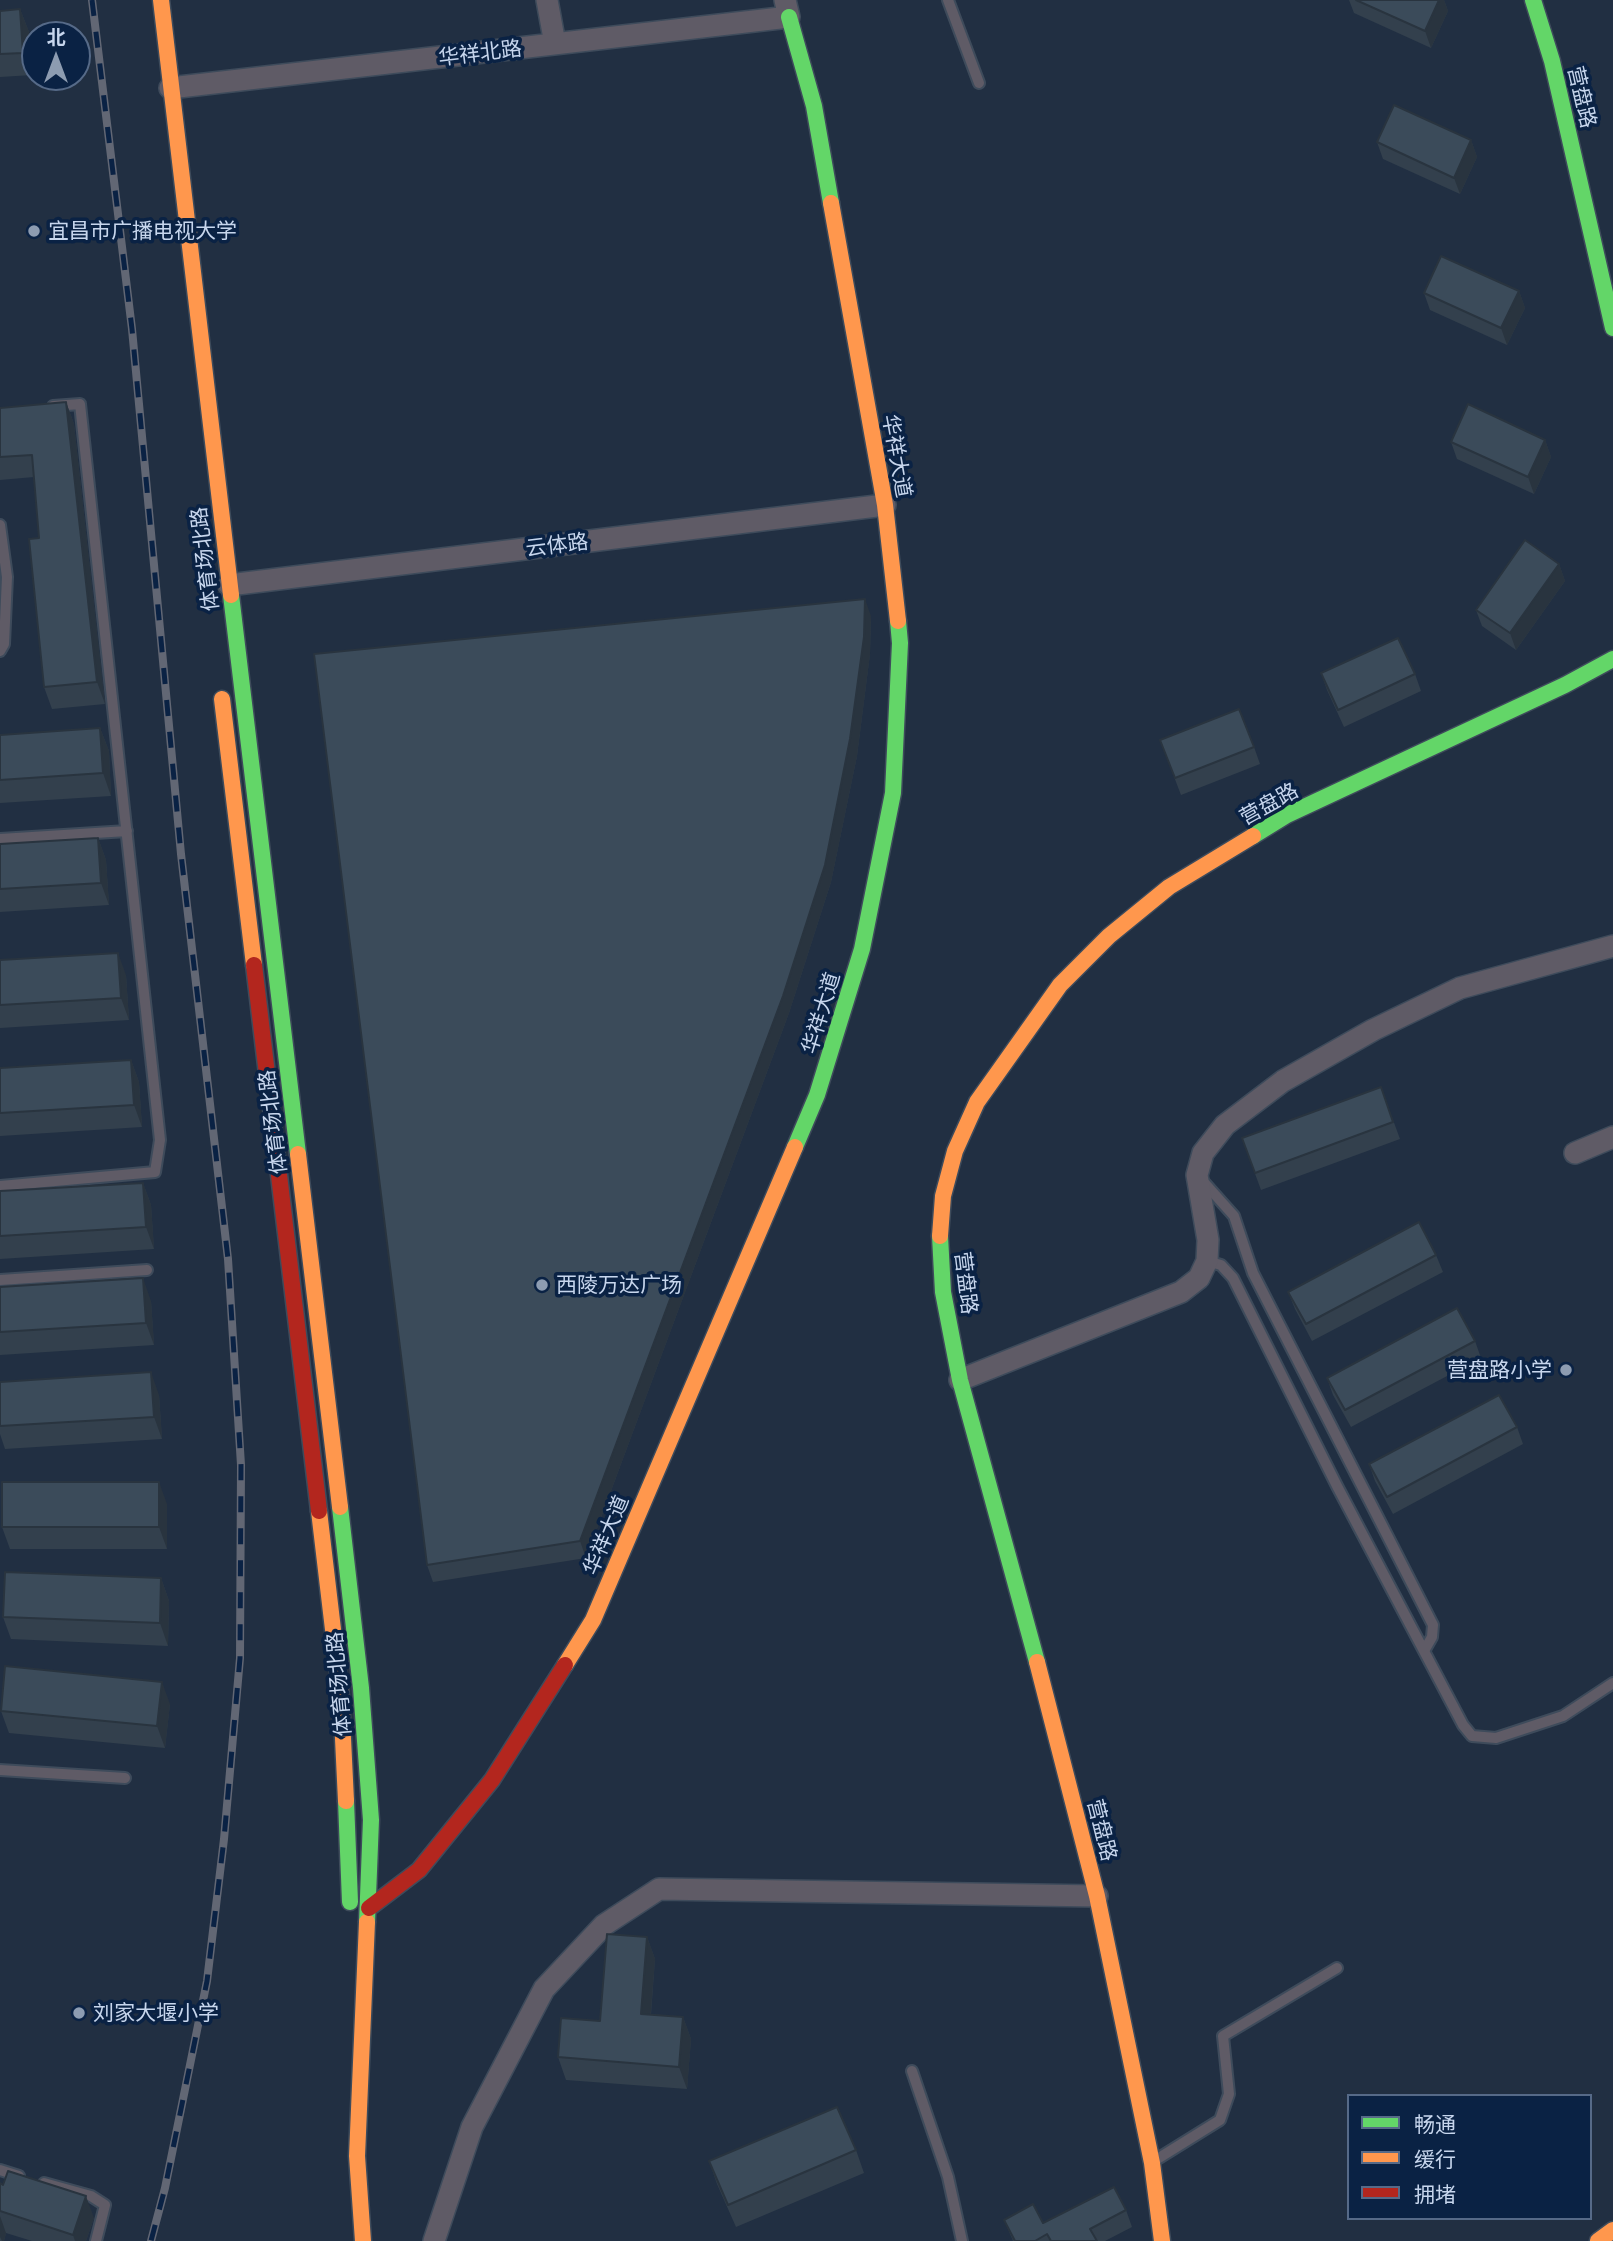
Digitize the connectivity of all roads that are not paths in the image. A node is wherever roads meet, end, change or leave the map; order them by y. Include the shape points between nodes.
1 (161, 0) edge
2 (547, 0) edge
3 (948, 0) edge
4 (1533, 0) edge
5 (787, 8) edge
6 (555, 44) junction
7 (979, 83) dead end
8 (170, 88) junction
9 (1613, 328) edge
10 (40, 407) edge
11 (885, 505) junction
12 (0, 525) edge
13 (229, 585) junction
14 (0, 652) edge
15 (1613, 659) edge
16 (220, 685) dead end
17 (127, 831) junction
18 (0, 839) edge
19 (1613, 946) edge
20 (1613, 1137) edge
21 (1575, 1153) dead end
22 (1197, 1175) junction
23 (0, 1186) edge
24 (1207, 1261) junction
25 (147, 1270) dead end
26 (0, 1280) edge
27 (960, 1380) junction
28 (1423, 1651) junction
29 (1613, 1683) edge
30 (0, 1770) edge
31 (125, 1777) dead end
32 (1097, 1896) junction
33 (369, 1908) junction
34 (349, 1924) dead end
35 (1337, 1968) dead end
36 (346, 2031) dead end
37 (912, 2071) dead end
38 (1152, 2163) junction
39 (341, 2165) dead end
40 (0, 2170) edge
41 (1613, 2231) edge
42 (96, 2241) edge
43 (363, 2241) edge
44 (434, 2241) edge
45 (962, 2241) edge
46 (1162, 2241) edge
47 (1598, 2241) edge

1 - 8 street, 体育场北路
2 - 6 street
3 - 7 lane
4 - 9 street, 营盘路 via 1552,61
5 - 6 street, 华祥北路
5 - 11 street, 华祥大道 via 814,106
6 - 8 street, 华祥北路
8 - 13 street, 体育场北路
10 - 17 lane via 80,404
11 - 13 street, 云体路
11 - 33 street, 华祥大道 via 900,643 893,793 862,949 817,1095 593,1620 492,1780 419,1870
12 - 14 lane via 7,577
13 - 33 street, 体育场北路 via 354,1615 371,1820
15 - 27 street, 营盘路 via 1287,815 1169,887 1109,936 1060,985 977,1102 955,1151 943,1196 943,1292
16 - 34 street, 体育场北路 via 341,1697
17 - 18 lane
17 - 23 lane via 160,1140 155,1172
19 - 22 street via 1460,988 1373,1031 1283,1081 1225,1125 1203,1153
20 - 21 street
22 - 24 street via 1205,1212
22 - 28 lane via 1234,1216 1252,1273 1433,1625
24 - 27 street via 1199,1278 1181,1292
24 - 28 lane via 1222,1265 1233,1278
25 - 26 lane
27 - 32 street, 营盘路
28 - 29 lane via 1472,1736 1496,1738 1563,1716
30 - 31 lane
32 - 38 street, 营盘路
32 - 44 street via 659,1889 604,1925 544,1989 472,2127
33 - 43 street, 体育场北路 via 357,2156
35 - 38 lane via 1223,2036 1229,2094 1220,2120
36 - 39 street
37 - 45 lane via 948,2177
38 - 46 street, 营盘路
40 - 42 lane via 91,2196 105,2205
41 - 47 street

